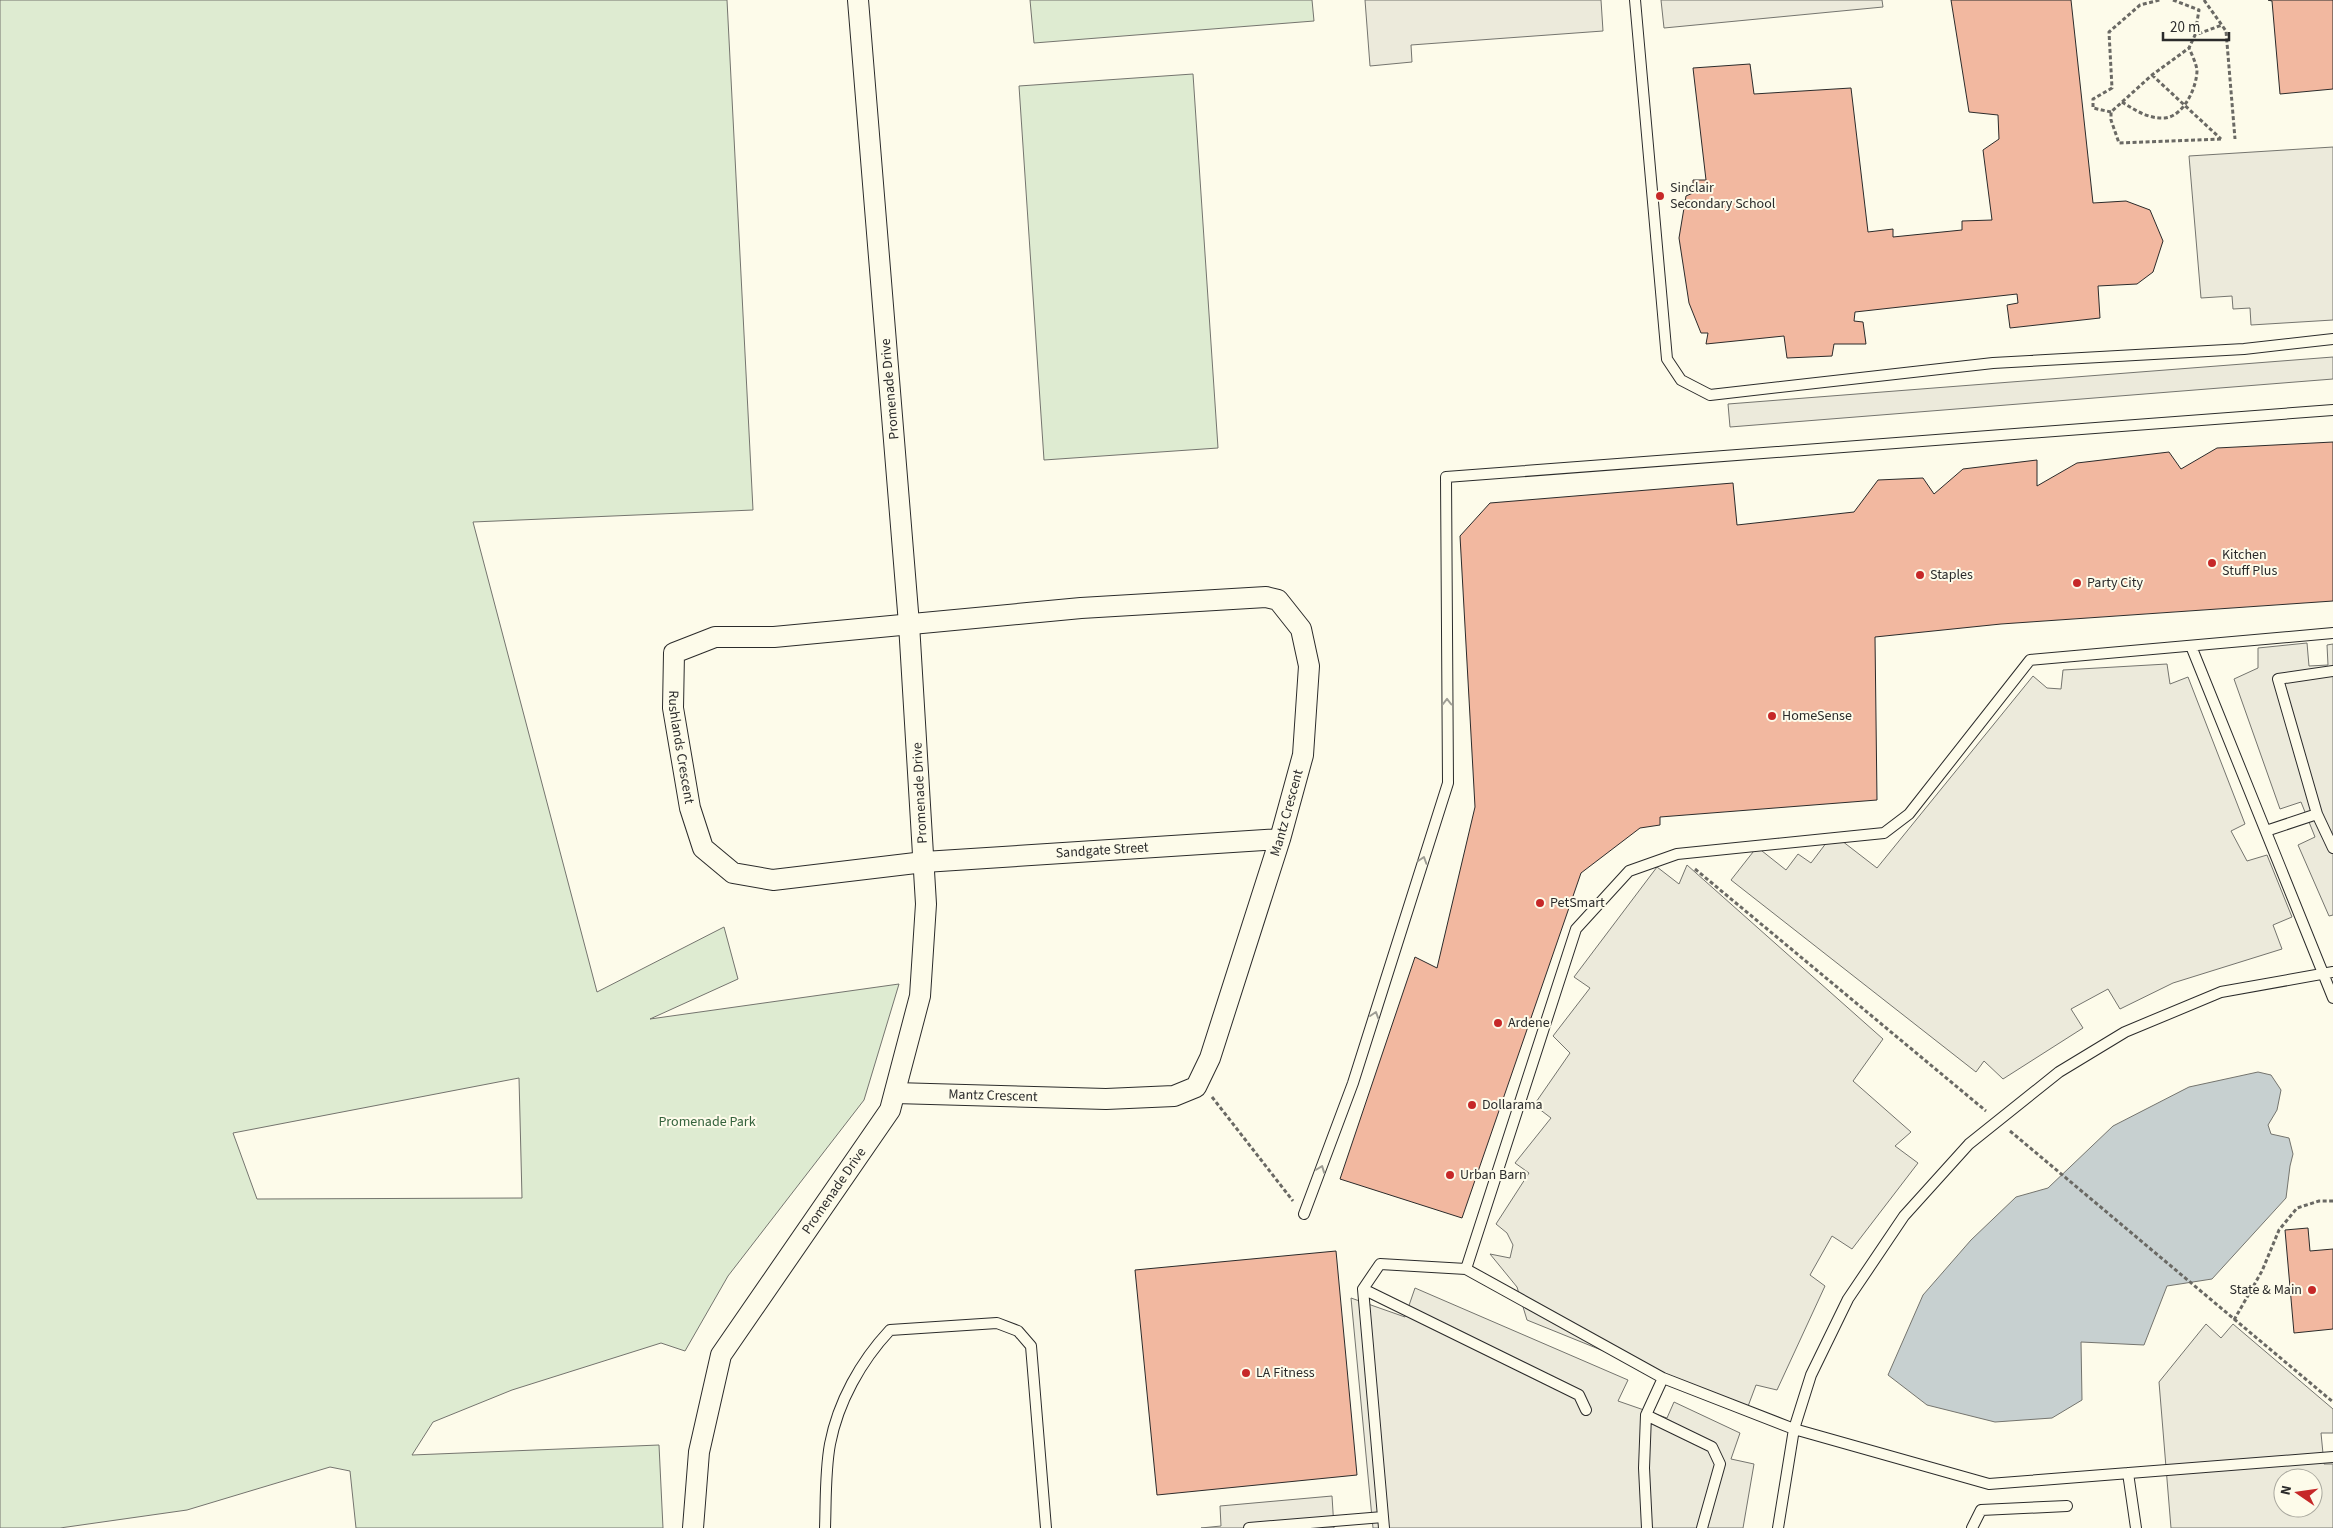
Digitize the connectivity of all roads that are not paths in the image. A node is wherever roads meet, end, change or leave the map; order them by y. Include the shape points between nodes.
1 (858, 0) edge
2 (1635, 0) edge
3 (2333, 339) edge
4 (2333, 410) edge
5 (910, 624) junction
6 (2333, 633) edge
7 (2191, 646) junction
8 (2333, 671) edge
9 (2317, 814) junction
10 (2266, 831) junction
11 (1280, 838) junction
12 (2333, 848) edge
13 (924, 862) junction
14 (2328, 973) edge
15 (2333, 998) edge
16 (895, 1093) junction
17 (1304, 1214) road end
18 (1466, 1269) junction
19 (1363, 1289) junction
20 (1663, 1378) junction
21 (1586, 1410) dead end
22 (1646, 1415) junction
23 (1794, 1429) junction
24 (2333, 1457) edge
25 (2128, 1473) junction
26 (2067, 1506) dead end
27 (1383, 1516) junction
28 (693, 1528) edge
29 (825, 1528) edge
30 (1046, 1528) edge
31 (1249, 1528) edge
32 (1384, 1528) edge
33 (1646, 1528) edge
34 (1702, 1528) edge
35 (1778, 1528) edge
36 (1972, 1528) edge
37 (2136, 1528) edge

1 - 5 street, Promenade Drive
2 - 3 lane via 1667,359 1681,380 1710,395 1992,363 2244,349
17 -> 4 lane via 1353,1083 1448,783 1446,477
5 - 11 street, Mantz Crescent via 1082,608 1266,597 1278,600 1301,629 1309,666 1303,755
5 - 13 street, Promenade Drive
5 - 13 street, Rushlands Crescent via 774,637 715,637 674,653 673,708 690,808 703,848 733,873 773,880
6 - 7 lane
7 - 10 lane
7 - 18 lane via 2030,660 1908,814 1884,833 1677,854 1629,871 1576,929
8 - 9 lane via 2278,679
9 - 10 lane
9 - 12 lane
10 - 14 lane
11 - 13 street, Sandgate Street
11 - 16 street, Mantz Crescent via 1210,1058 1196,1087 1174,1096 1106,1099
13 - 16 street, Promenade Drive via 926,904 920,996
14 - 15 lane
14 - 23 lane via 2221,992 2125,1032 2059,1072 1996,1120 1969,1144 1904,1216 1848,1299 1811,1375
16 - 28 street, Promenade Drive via 890,1110 722,1355 699,1452
18 - 19 lane via 1380,1264
18 - 20 lane
19 - 21 lane via 1579,1395
19 - 27 lane
20 - 22 lane
20 - 23 lane
22 - 33 lane
22 - 34 lane via 1712,1447 1720,1464
23 - 25 lane via 1989,1484
23 - 35 lane
24 - 25 lane
25 - 37 lane
26 - 36 lane via 1981,1510
27 - 31 lane
27 - 32 lane
29 - 30 lane via 830,1444 846,1396 871,1350 890,1330 996,1323 1018,1332 1031,1346

